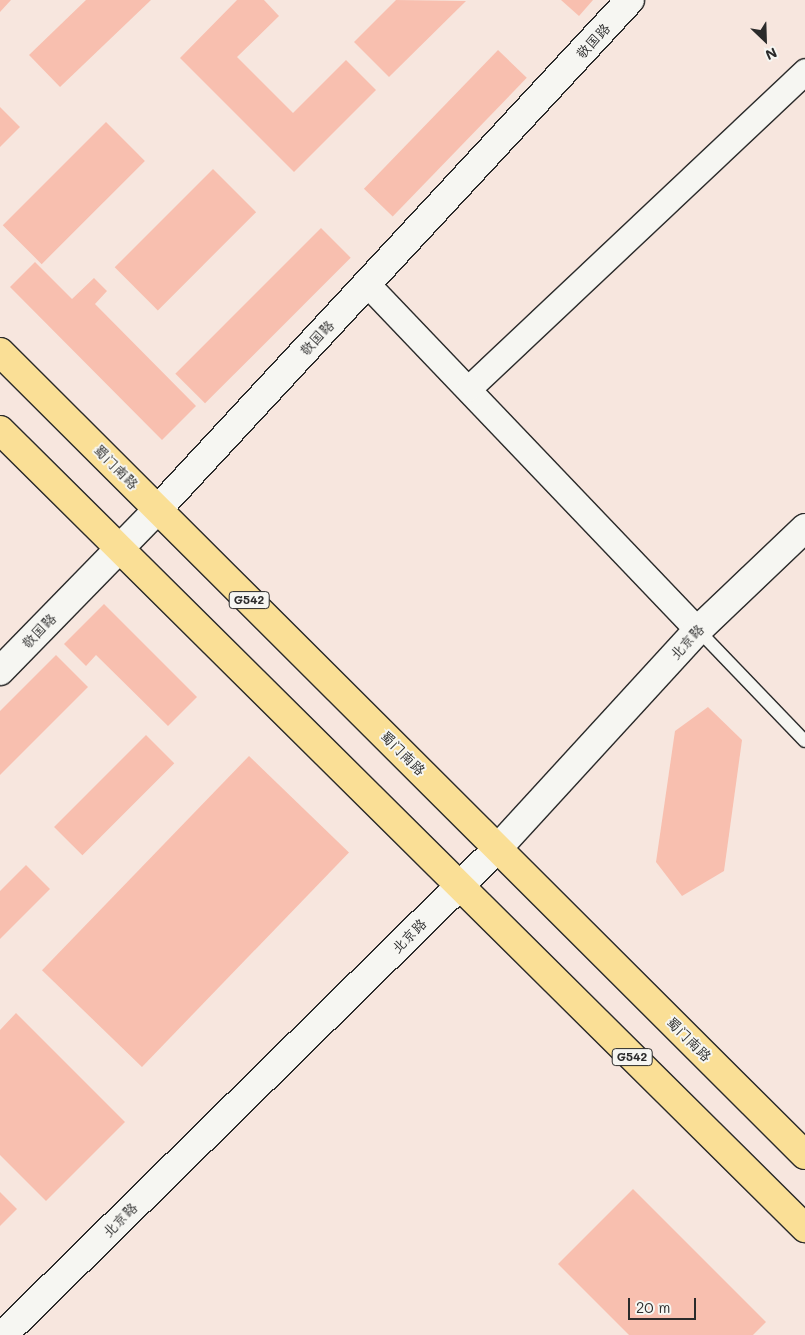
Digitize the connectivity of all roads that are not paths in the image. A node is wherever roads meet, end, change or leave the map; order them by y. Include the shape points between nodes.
1 (630, 0) edge
2 (805, 71) edge
3 (367, 284) junction
4 (0, 352) edge
5 (469, 388) junction
6 (0, 430) edge
7 (158, 510) junction
8 (805, 528) edge
9 (120, 548) junction
10 (698, 630) junction
11 (0, 671) edge
12 (805, 741) edge
13 (498, 848) junction
14 (460, 886) junction
15 (805, 1155) edge
16 (805, 1228) edge
17 (3, 1335) edge

1 - 3 street, 敬国路
2 - 5 street
3 - 5 street
3 - 7 street, 敬国路
4 - 7 highway, 蜀门南路 / G542
5 - 10 street
6 - 9 highway, G542
7 - 9 street, 敬国路
7 - 13 highway, 蜀门南路 / G542
8 - 10 street, 北京路
9 - 11 street, 敬国路
9 - 14 highway, G542
10 - 12 lane
10 - 13 street, 北京路
13 - 14 street, 北京路
13 - 15 highway, 蜀门南路 / G542
14 - 16 highway, G542
14 - 17 street, 北京路

